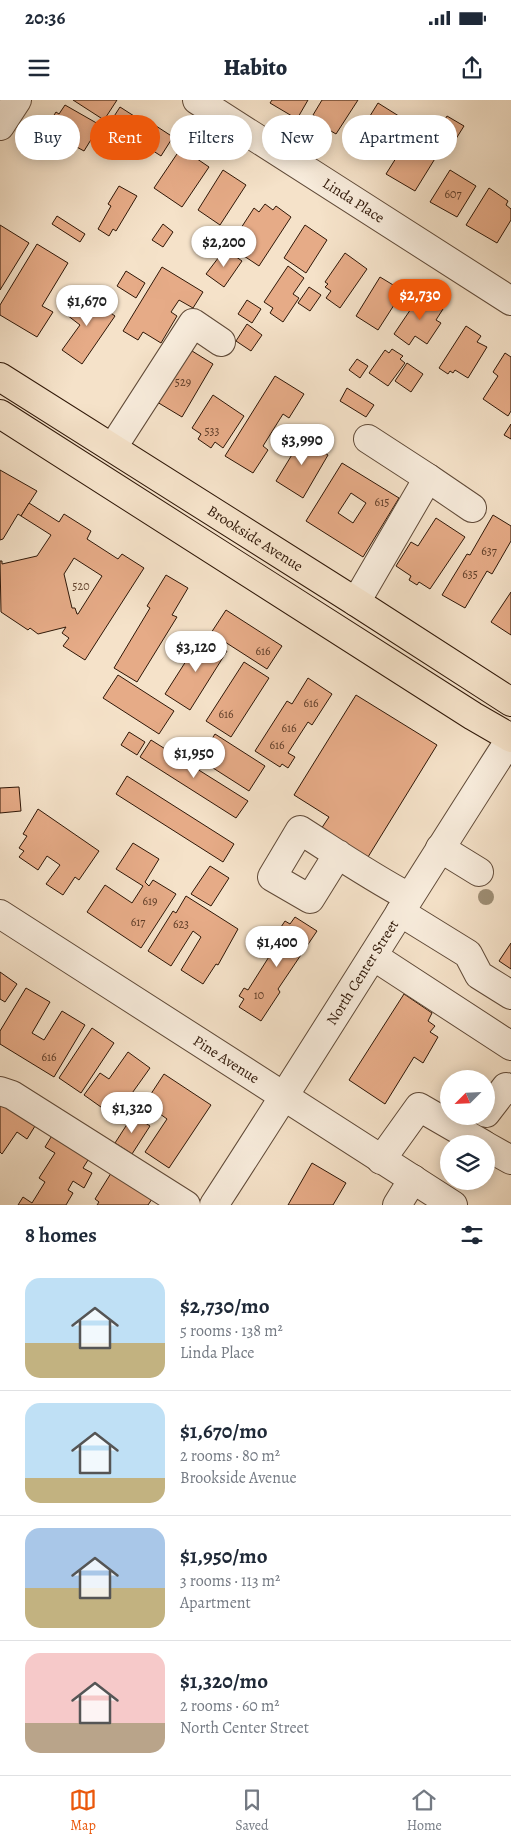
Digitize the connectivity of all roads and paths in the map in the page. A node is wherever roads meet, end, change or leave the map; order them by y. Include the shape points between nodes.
1 (17, 100) edge
2 (197, 100) edge
3 (0, 126) edge
4 (511, 301) edge
5 (222, 342) dead end
6 (0, 377) edge
7 (0, 414) edge
8 (368, 439) dead end
9 (113, 447) junction
10 (428, 478) junction
11 (472, 508) dead end
12 (356, 602) junction
13 (511, 702) edge
14 (511, 738) edge
15 (440, 848) junction
16 (338, 854) dead end
17 (479, 872) dead end
18 (404, 904) junction
19 (0, 914) edge
20 (373, 956) junction
21 (511, 995) edge
22 (511, 1046) edge
23 (511, 1090) edge
24 (0, 1091) edge
25 (284, 1098) junction
26 (495, 1101) edge
27 (481, 1135) edge
28 (495, 1147) edge
29 (381, 1160) junction
30 (511, 1160) edge
31 (413, 1179) junction
32 (186, 1205) edge
33 (214, 1205) edge
34 (397, 1205) edge
35 (453, 1205) edge

1 - 3 street
2 - 4 street, Linda Place
5 - 9 street via 193,323
6 - 9 main road, Brookside Avenue
7 - 14 main road
8 - 10 street
9 - 12 main road, Brookside Avenue
10 - 11 street
10 - 12 street
12 - 13 main road, Brookside Avenue
14 - 15 street, North Center Street
15 - 17 street
15 - 18 street, North Center Street
16 - 18 street via 382,882
18 - 20 street, North Center Street
18 - 21 street via 468,954 479,975
19 - 25 street, Pine Avenue
20 - 22 street
20 - 25 street, North Center Street
23 - 26 street via 506,1087
24 - 32 street via 12,1095
25 - 29 street, Pine Avenue
25 - 33 street, North Center Street
27 - 29 street via 419,1107
28 - 30 street
29 - 31 street, Pine Avenue
31 - 34 street
31 - 35 street, Pine Avenue

